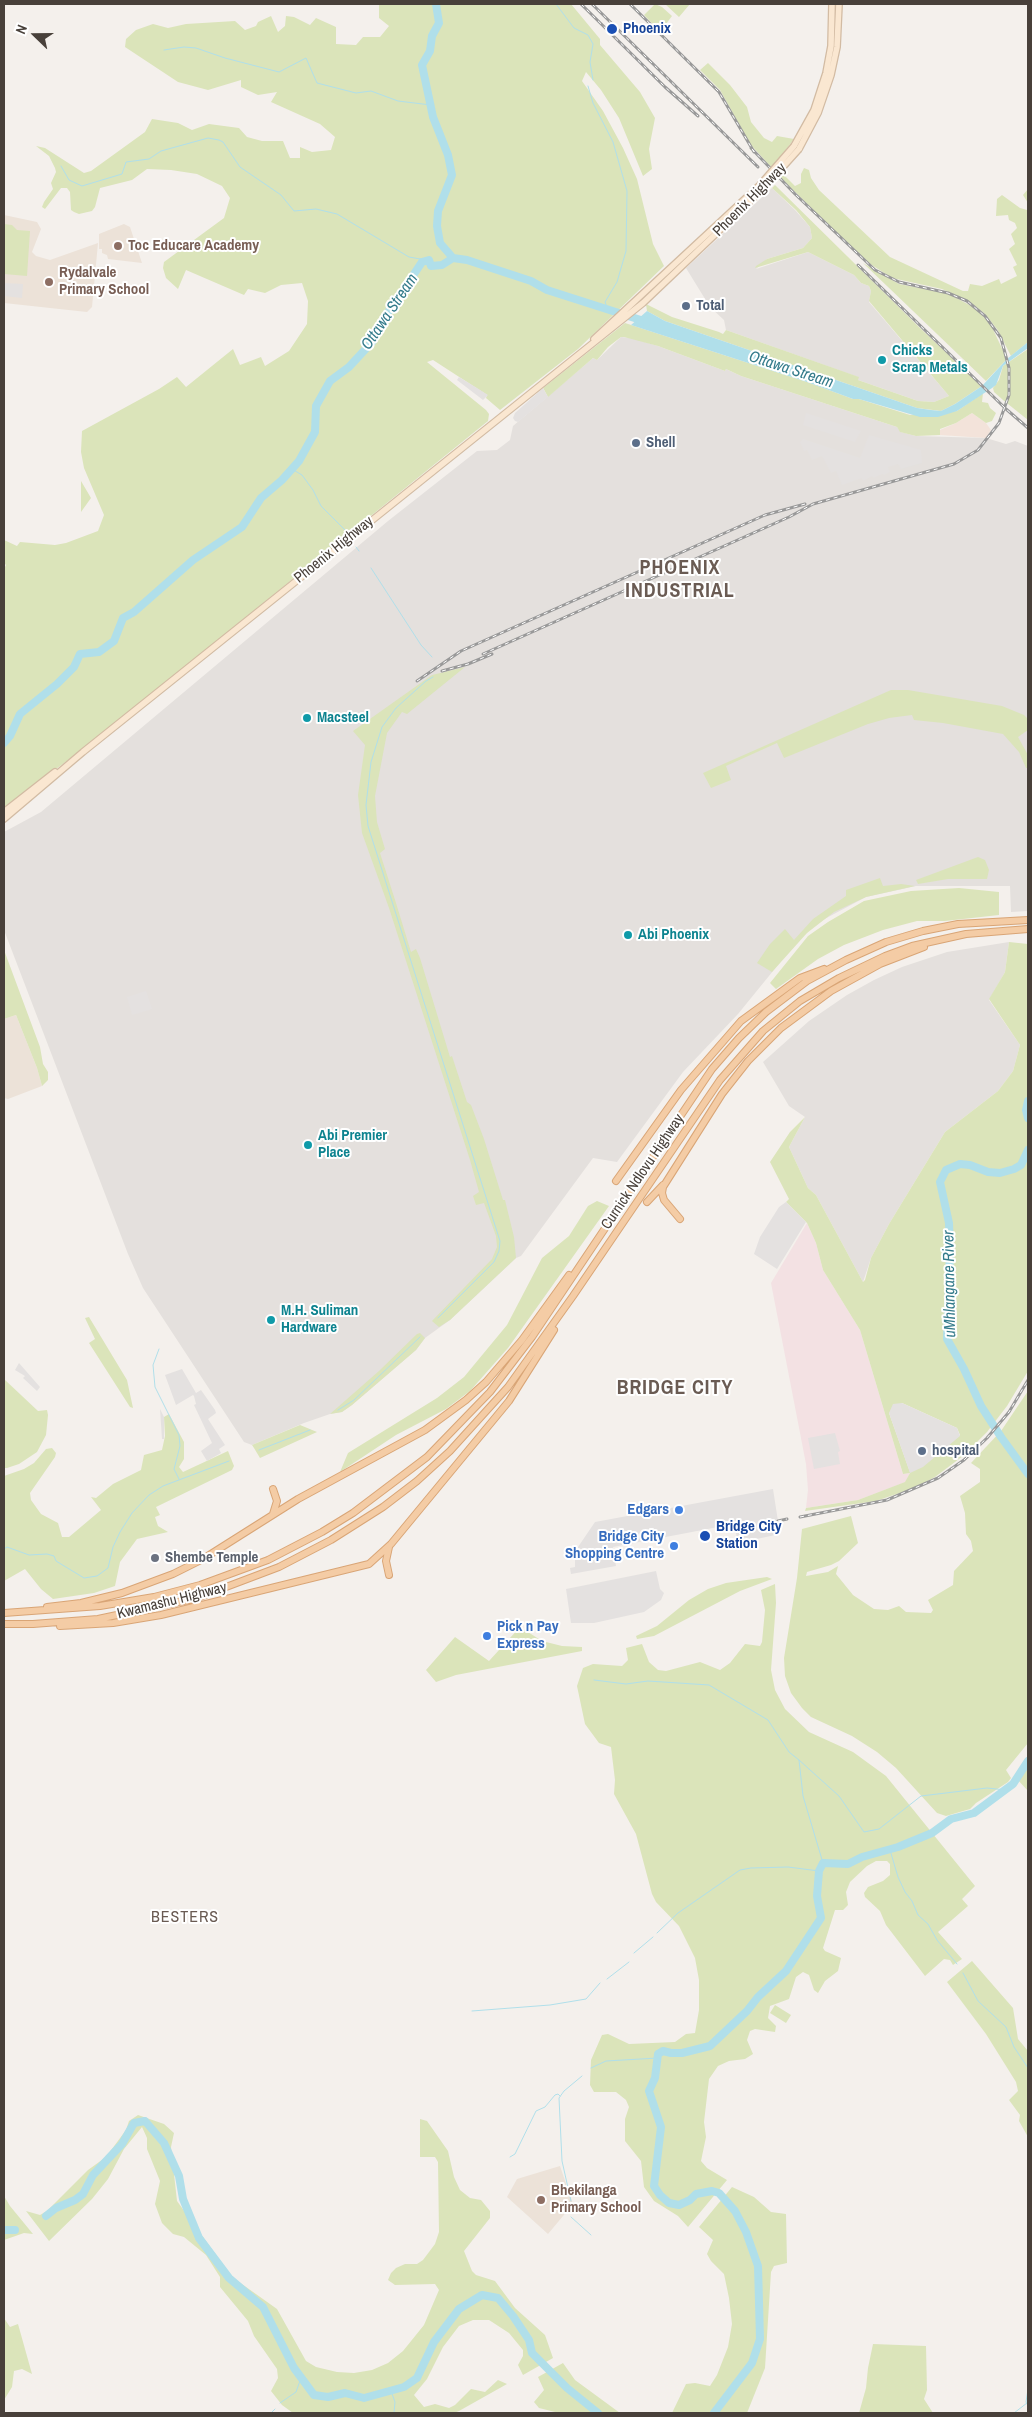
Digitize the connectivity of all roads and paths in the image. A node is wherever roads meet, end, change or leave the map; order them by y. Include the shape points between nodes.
1 (832, 4) edge
2 (839, 4) edge
3 (796, 147) junction
4 (762, 187) junction
5 (612, 325) junction
6 (83, 752) junction
7 (4, 812) edge
8 (4, 819) edge
9 (1028, 920) edge
10 (1028, 930) edge
11 (828, 969) junction
12 (672, 1174) junction
13 (616, 1181) dead end
14 (647, 1202) dead end
15 (680, 1219) dead end
16 (595, 1243) junction
17 (573, 1296) junction
18 (273, 1489) dead end
19 (272, 1515) junction
20 (322, 1532) joint
21 (331, 1540) joint
22 (391, 1544) junction
23 (389, 1574) dead end
24 (4, 1613) edge
25 (4, 1624) edge
26 (34, 1624) junction

1 - 3 main road, Phoenix Highway via 832,38 826,73 814,110
2 - 3 main road, Phoenix Highway via 838,36 831,75 818,113
3 - 4 main road, Phoenix Highway, bridge
4 - 5 main road, Phoenix Highway via 632,302
4 - 5 main road, Phoenix Highway via 644,303
5 - 6 main road, Phoenix Highway
6 - 7 main road, Phoenix Highway
6 - 8 main road, Phoenix Highway
9 - 11 main road, Curnick Ndlovu Highway via 976,922 923,931 886,942
10 - 12 main road via 931,944 880,964 831,991 781,1028 743,1067 722,1094
10 - 17 main road, Curnick Ndlovu Highway via 981,932 912,946 857,968 800,1001 763,1031 729,1068
11 - 13 main road via 816,970 800,978 742,1021 681,1090
11 - 16 main road, Curnick Ndlovu Highway via 780,1001 729,1048
12 - 14 main road
12 - 15 main road via 662,1197
16 - 19 main road via 522,1340 466,1400 425,1430
16 - 20 main road, Curnick Ndlovu Highway via 528,1342 480,1404 412,1469
17 - 21 main road, Curnick Ndlovu Highway via 513,1380 471,1430 417,1481
17 - 22 main road via 508,1402
18 - 19 main road via 277,1506
19 - 24 main road via 203,1559 144,1586 81,1603
20 - 24 main road, Kwamashu Highway via 244,1569 154,1597 79,1609
21 - 26 main road, Kwamashu Highway via 259,1576 196,1598 98,1619
22 - 23 main road via 386,1558
22 - 26 main road via 376,1559 362,1566 178,1611 113,1623
25 - 26 main road, Kwamashu Highway

